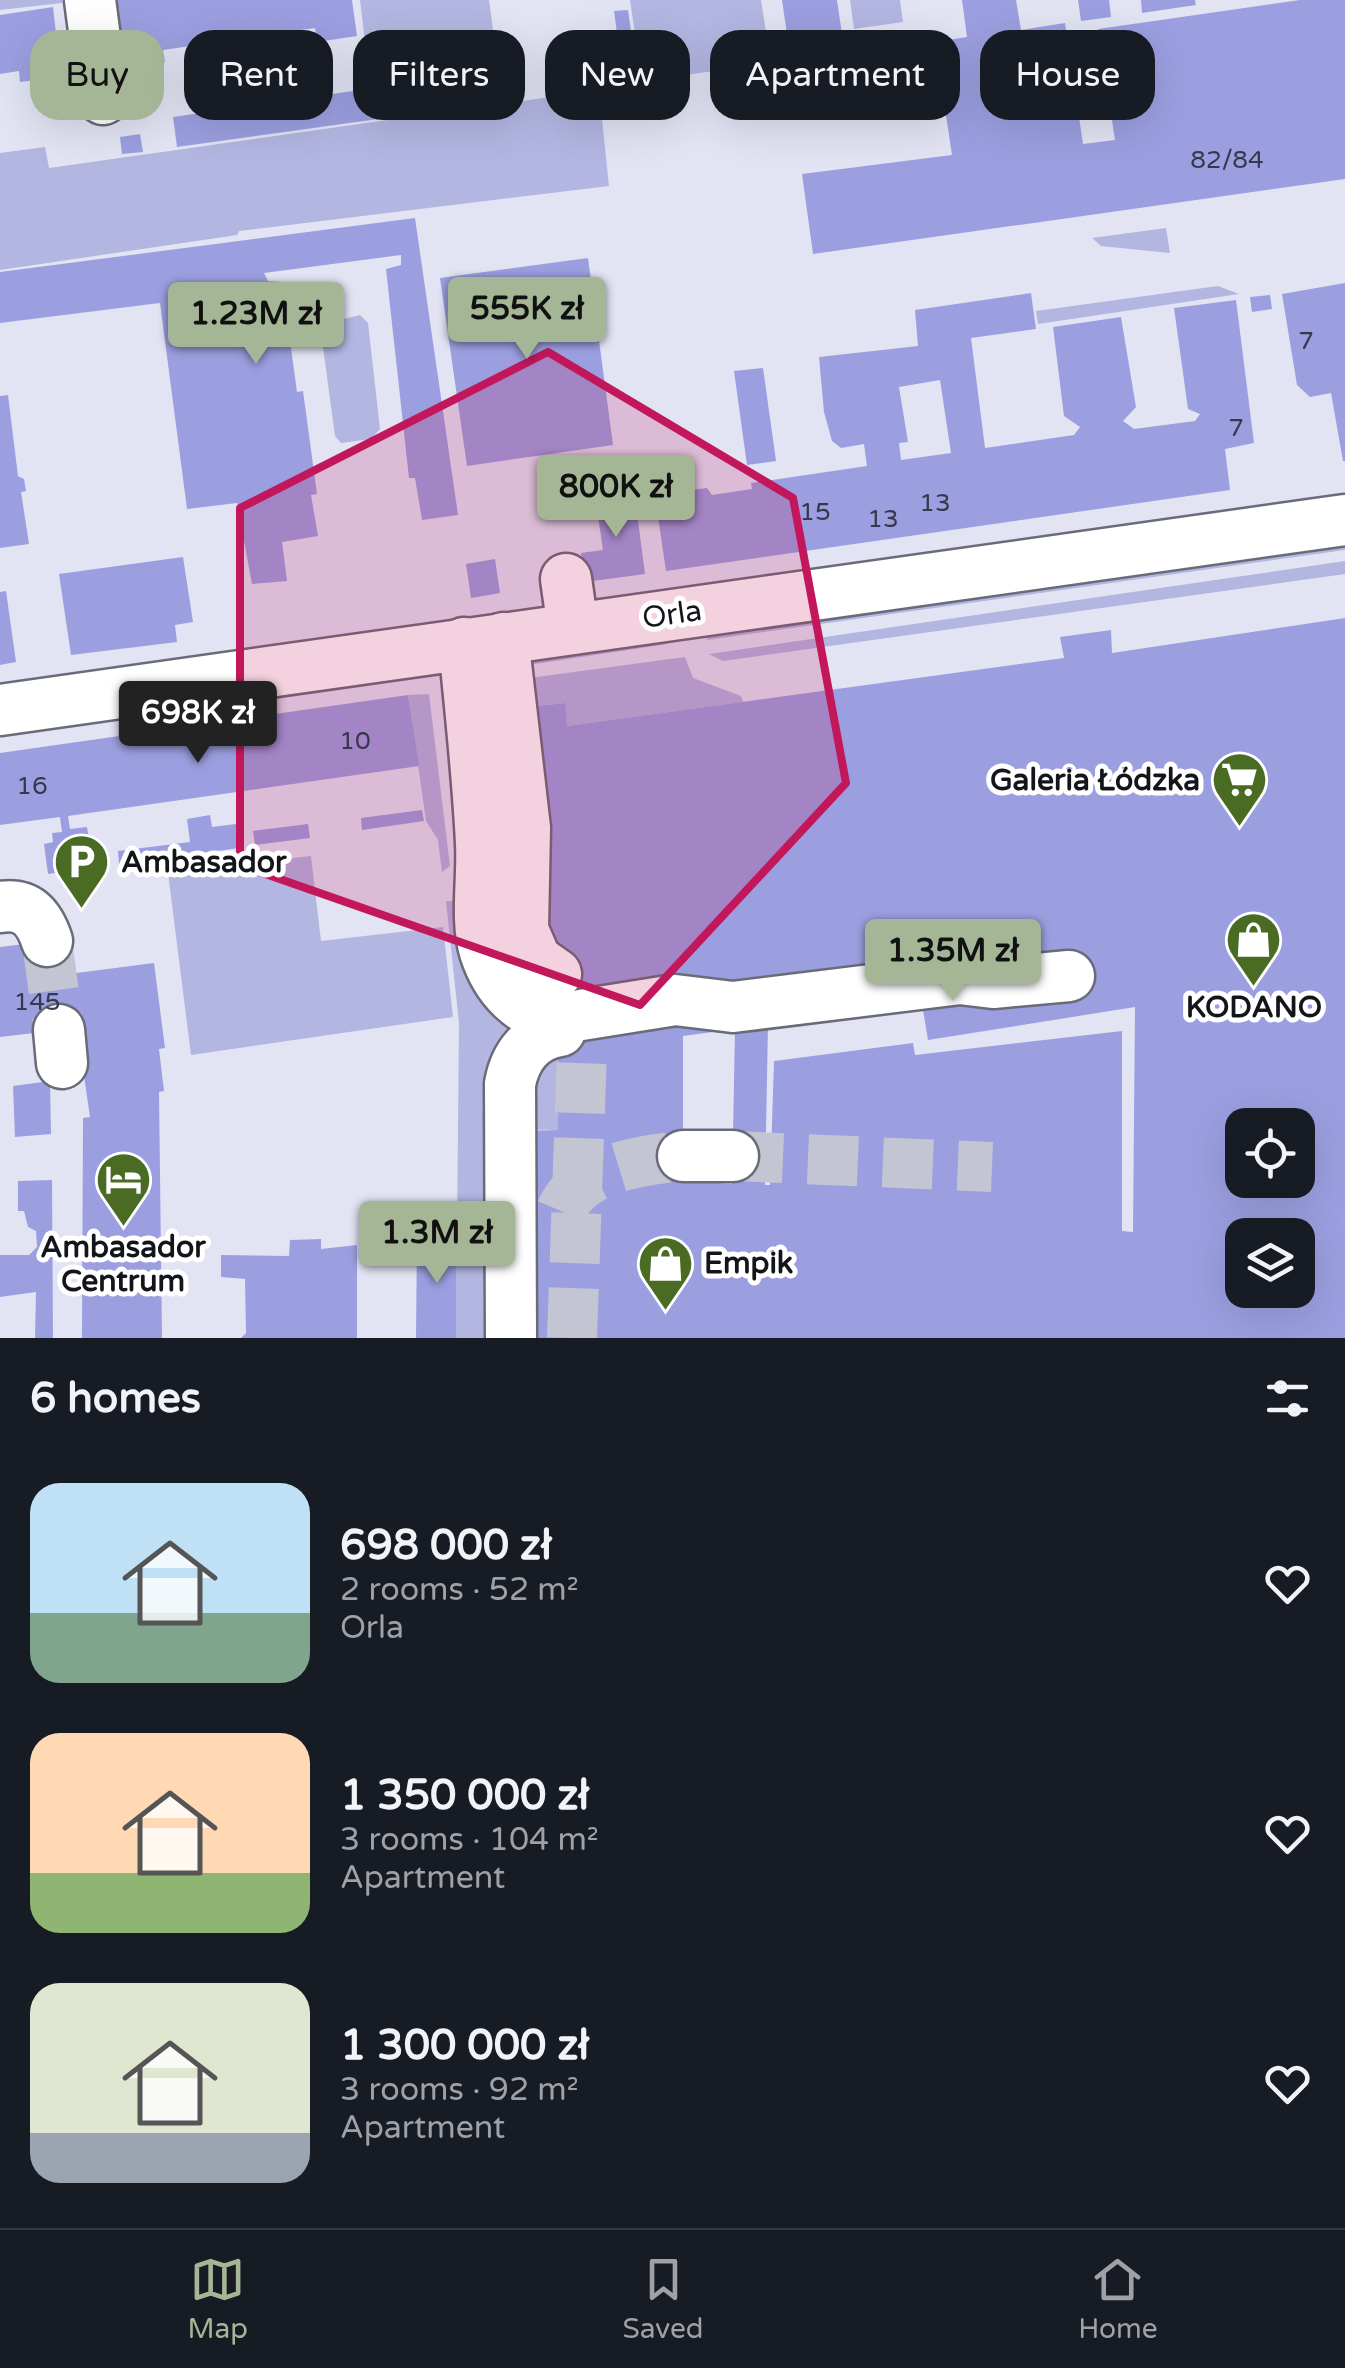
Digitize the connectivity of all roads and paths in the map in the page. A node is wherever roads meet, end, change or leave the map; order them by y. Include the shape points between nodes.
1 (90, 0) edge
2 (94, 30) edge
3 (1345, 520) edge
4 (566, 579) dead end
5 (573, 628) junction
6 (483, 641) junction
7 (0, 710) edge
8 (0, 907) edge
9 (47, 941) tunnel mouth
10 (1070, 976) dead end
11 (564, 1010) junction
12 (683, 1156) tunnel mouth
13 (733, 1156) tunnel mouth
14 (511, 1329) edge

1 - 2 street
3 - 5 street, Orla
4 - 5 street
5 - 6 street, Orla
6 - 7 street, Orla
6 - 11 street via 525,828 524,930
8 - 9 street via 15,905 34,915
10 - 11 street via 960,979 734,1006 676,1000
11 - 14 street via 530,1045 510,1084
12 - 13 street

